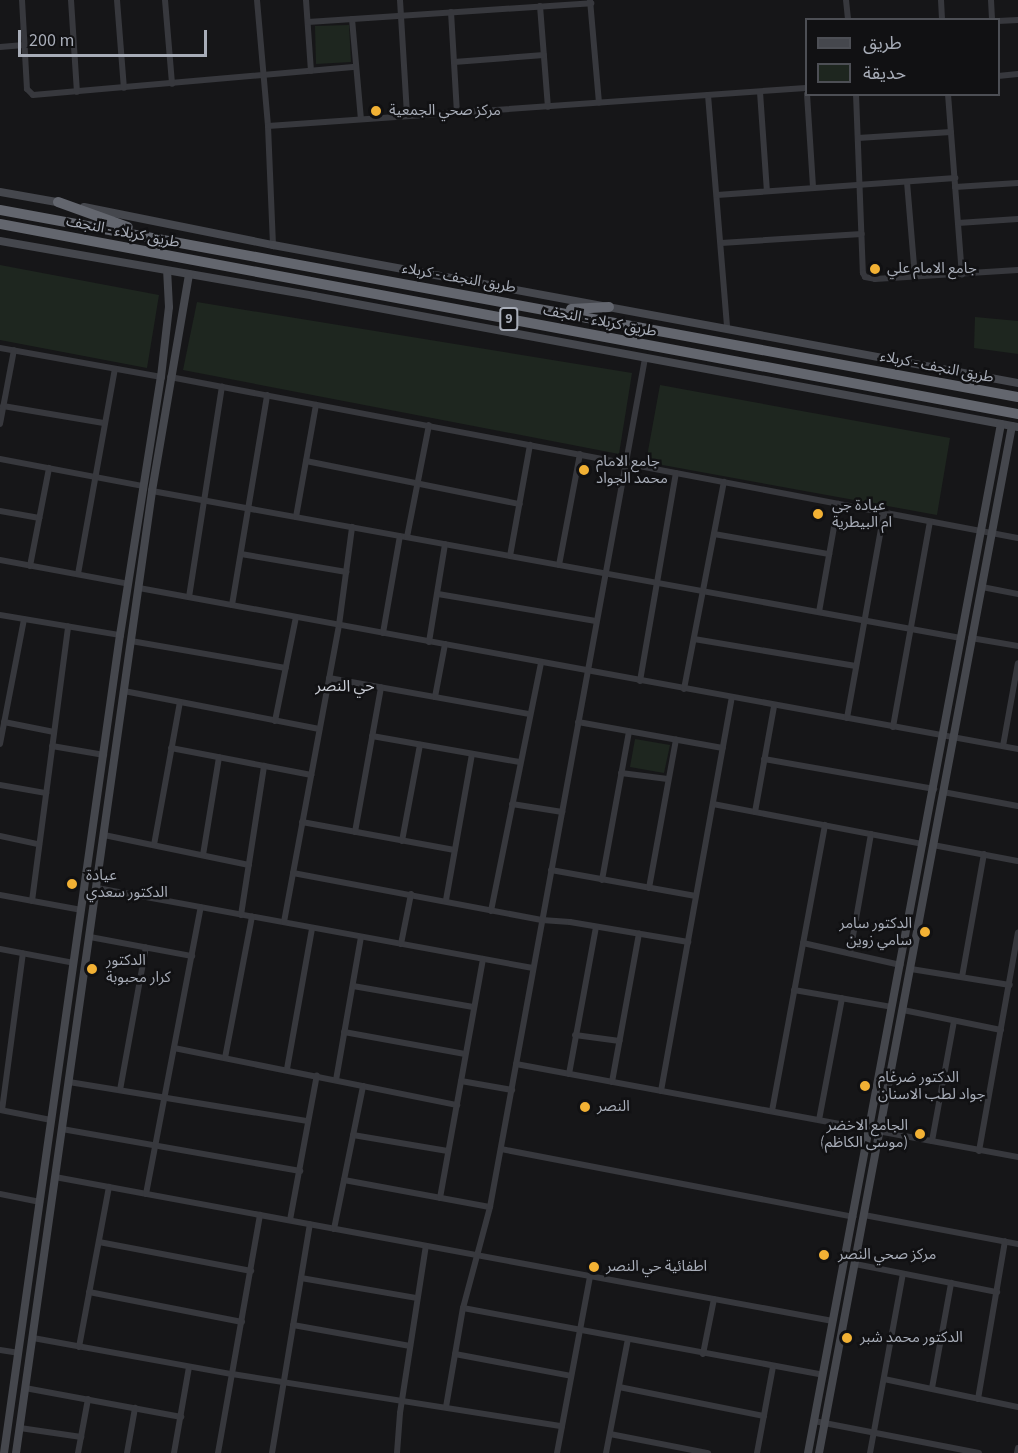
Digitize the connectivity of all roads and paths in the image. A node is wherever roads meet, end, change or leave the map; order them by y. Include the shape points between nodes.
1 (22, 0) edge
2 (71, 0) edge
3 (117, 0) edge
4 (165, 0) edge
5 (258, 0) edge
6 (306, 0) edge
7 (400, 0) edge
8 (492, 0) edge
9 (846, 0) edge
10 (941, 0) edge
11 (991, 0) edge
12 (590, 2) edge
13 (540, 6) junction
14 (493, 10) junction
15 (451, 12) junction
16 (402, 16) junction
17 (848, 18) edge
18 (942, 18) edge
19 (992, 18) edge
20 (352, 19) junction
21 (1018, 20) edge
22 (1000, 21) edge
23 (308, 22) junction
24 (24, 45) junction
25 (0, 47) edge
26 (544, 55) junction
27 (454, 62) junction
28 (356, 67) junction
29 (311, 71) junction
30 (1018, 74) edge
31 (264, 75) junction
32 (1000, 76) edge
33 (172, 84) junction
34 (124, 88) junction
35 (805, 88) edge
36 (77, 92) junction
37 (760, 92) junction
38 (708, 95) junction
39 (807, 96) edge
40 (856, 96) edge
41 (948, 96) edge
42 (599, 103) junction
43 (548, 107) junction
44 (457, 113) junction
45 (407, 116) junction
46 (361, 119) junction
47 (268, 126) junction
48 (951, 132) junction
49 (858, 138) junction
50 (955, 178) junction
51 (907, 182) junction
52 (1018, 183) edge
53 (861, 185) junction
54 (955, 187) junction
55 (813, 188) junction
56 (767, 191) junction
57 (0, 192) edge
58 (717, 195) junction
59 (58, 202) junction
60 (0, 210) edge
61 (1018, 219) edge
62 (958, 223) junction
63 (0, 224) edge
64 (862, 234) junction
65 (153, 237) junction
66 (0, 241) edge
67 (721, 243) junction
68 (273, 245) junction
69 (1018, 270) edge
70 (167, 271) junction
71 (189, 274) junction
72 (962, 274) junction
73 (915, 277) junction
74 (181, 306) junction
75 (169, 307) junction
76 (609, 307) junction
77 (555, 310) junction
78 (727, 328) junction
79 (0, 348) edge
80 (14, 350) junction
81 (645, 358) junction
82 (115, 369) junction
83 (166, 377) junction
84 (1018, 383) edge
85 (222, 387) junction
86 (267, 395) junction
87 (1018, 397) edge
88 (316, 405) junction
89 (3, 406) junction
90 (1018, 414) edge
91 (104, 423) junction
92 (0, 424) edge
93 (1001, 424) junction
94 (429, 425) junction
95 (1015, 427) edge
96 (530, 445) junction
97 (580, 454) junction
98 (0, 459) edge
99 (306, 461) junction
100 (627, 464) junction
101 (49, 468) junction
102 (676, 473) junction
103 (95, 477) junction
104 (724, 482) junction
105 (418, 483) junction
106 (143, 486) junction
107 (152, 491) junction
108 (204, 501) junction
109 (520, 504) junction
110 (838, 504) junction
111 (248, 508) junction
112 (0, 511) edge
113 (884, 513) junction
114 (296, 517) junction
115 (39, 518) junction
116 (930, 522) junction
117 (352, 527) junction
118 (981, 532) junction
119 (991, 533) junction
120 (714, 534) junction
121 (404, 537) junction
122 (1018, 538) edge
123 (445, 544) junction
124 (979, 545) junction
125 (988, 548) junction
126 (241, 554) junction
127 (829, 554) junction
128 (510, 556) junction
129 (0, 560) edge
130 (559, 565) junction
131 (30, 566) junction
132 (346, 572) junction
133 (604, 573) junction
134 (78, 574) junction
135 (656, 583) junction
136 (129, 584) junction
137 (981, 587) junction
138 (139, 588) junction
139 (702, 591) junction
140 (438, 594) junction
141 (1018, 594) edge
142 (189, 597) junction
143 (232, 605) junction
144 (819, 612) junction
145 (0, 615) edge
146 (296, 617) junction
147 (24, 619) junction
148 (863, 620) junction
149 (596, 621) junction
150 (339, 625) junction
151 (68, 626) junction
152 (910, 629) junction
153 (382, 633) junction
154 (120, 635) junction
155 (961, 638) junction
156 (971, 638) junction
157 (694, 639) junction
158 (131, 640) junction
159 (429, 642) junction
160 (445, 645) junction
161 (1018, 646) edge
162 (542, 662) junction
163 (117, 663) junction
164 (1018, 663) edge
165 (128, 665) junction
166 (856, 666) junction
167 (286, 669) junction
168 (587, 671) junction
169 (329, 678) junction
170 (640, 681) junction
171 (113, 687) junction
172 (381, 687) junction
173 (684, 689) junction
174 (124, 691) junction
175 (435, 697) junction
176 (732, 698) junction
177 (180, 702) junction
178 (774, 705) junction
179 (530, 714) junction
180 (847, 718) junction
181 (275, 721) junction
182 (4, 722) junction
183 (578, 722) junction
184 (950, 726) junction
185 (893, 727) junction
186 (319, 729) junction
187 (629, 731) junction
188 (54, 732) junction
189 (372, 736) junction
190 (948, 736) junction
191 (676, 739) junction
192 (0, 744) edge
193 (420, 745) junction
194 (52, 746) junction
195 (941, 746) junction
196 (1003, 746) junction
197 (171, 748) junction
198 (723, 748) junction
199 (951, 748) junction
200 (1018, 749) edge
201 (472, 754) junction
202 (104, 755) junction
203 (219, 758) junction
204 (764, 759) junction
205 (520, 762) junction
206 (264, 766) junction
207 (621, 773) junction
208 (311, 775) junction
209 (668, 780) junction
210 (0, 785) edge
211 (933, 789) junction
212 (943, 792) junction
213 (46, 793) junction
214 (512, 804) junction
215 (713, 804) junction
216 (1018, 806) edge
217 (562, 812) junction
218 (755, 812) junction
219 (302, 822) junction
220 (825, 825) junction
221 (355, 832) junction
222 (871, 834) junction
223 (104, 835) junction
224 (0, 836) edge
225 (402, 841) junction
226 (39, 844) junction
227 (154, 845) junction
228 (928, 845) junction
229 (454, 850) junction
230 (984, 854) junction
231 (203, 855) junction
232 (1018, 861) edge
233 (249, 865) junction
234 (551, 870) junction
235 (293, 873) junction
236 (602, 880) junction
237 (97, 888) junction
238 (649, 888) junction
239 (411, 894) junction
240 (0, 895) edge
241 (696, 896) junction
242 (446, 900) junction
243 (32, 901) junction
244 (201, 907) junction
245 (82, 910) junction
246 (491, 910) junction
247 (241, 915) junction
248 (252, 917) junction
249 (542, 920) junction
250 (284, 922) junction
251 (596, 927) junction
252 (312, 928) junction
253 (1018, 932) edge
254 (639, 933) junction
255 (90, 937) junction
256 (361, 937) junction
257 (688, 942) junction
258 (803, 943) junction
259 (401, 944) junction
260 (146, 947) junction
261 (0, 949) edge
262 (23, 953) junction
263 (850, 953) junction
264 (192, 956) junction
265 (483, 959) junction
266 (74, 963) junction
267 (900, 965) junction
268 (534, 969) junction
269 (911, 969) junction
270 (962, 977) junction
271 (1010, 985) junction
272 (352, 986) junction
273 (794, 990) junction
274 (842, 998) junction
275 (473, 1007) junction
276 (892, 1007) junction
277 (903, 1010) junction
278 (67, 1012) junction
279 (78, 1015) junction
280 (954, 1021) junction
281 (1001, 1030) junction
282 (344, 1032) junction
283 (575, 1035) junction
284 (63, 1040) junction
285 (75, 1041) junction
286 (620, 1041) junction
287 (174, 1048) junction
288 (465, 1054) junction
289 (225, 1058) junction
290 (4, 1061) edge
291 (516, 1064) junction
292 (287, 1069) junction
293 (568, 1074) junction
294 (316, 1075) junction
295 (336, 1080) junction
296 (460, 1081) junction
297 (69, 1082) junction
298 (612, 1082) junction
299 (363, 1086) junction
300 (120, 1090) junction
301 (512, 1090) junction
302 (661, 1091) junction
303 (164, 1098) junction
304 (457, 1105) junction
305 (1, 1110) edge
306 (772, 1111) junction
307 (872, 1114) junction
308 (883, 1116) junction
309 (51, 1120) junction
310 (819, 1120) junction
311 (308, 1121) junction
312 (870, 1128) junction
313 (62, 1129) junction
314 (881, 1130) junction
315 (353, 1135) junction
316 (932, 1141) junction
317 (867, 1144) junction
318 (155, 1145) junction
319 (878, 1146) junction
320 (501, 1149) junction
321 (448, 1151) junction
322 (979, 1151) junction
323 (1018, 1157) edge
324 (300, 1171) junction
325 (55, 1177) junction
326 (344, 1180) junction
327 (109, 1187) junction
328 (0, 1194) edge
329 (146, 1194) junction
330 (440, 1198) junction
331 (40, 1202) junction
332 (490, 1207) junction
333 (260, 1215) junction
334 (864, 1215) junction
335 (853, 1217) junction
336 (290, 1220) junction
337 (310, 1224) junction
338 (334, 1228) junction
339 (1005, 1241) junction
340 (99, 1242) junction
341 (1018, 1244) edge
342 (426, 1246) junction
343 (478, 1256) junction
344 (855, 1264) junction
345 (251, 1271) junction
346 (903, 1274) junction
347 (590, 1276) junction
348 (301, 1278) junction
349 (951, 1283) junction
350 (89, 1292) junction
351 (997, 1292) junction
352 (417, 1298) junction
353 (714, 1299) junction
354 (463, 1308) junction
355 (242, 1322) junction
356 (833, 1322) junction
357 (293, 1325) junction
358 (580, 1329) junction
359 (33, 1338) junction
360 (628, 1339) junction
361 (410, 1346) junction
362 (80, 1347) junction
363 (0, 1350) edge
364 (18, 1353) junction
365 (455, 1354) junction
366 (704, 1354) junction
367 (189, 1366) junction
368 (774, 1367) junction
369 (232, 1374) junction
370 (823, 1375) junction
371 (571, 1376) junction
372 (884, 1379) junction
373 (284, 1382) junction
374 (619, 1387) junction
375 (26, 1388) junction
376 (932, 1388) junction
377 (88, 1399) junction
378 (978, 1399) junction
379 (402, 1401) junction
380 (817, 1406) junction
381 (446, 1407) junction
382 (828, 1407) junction
383 (1018, 1407) edge
384 (135, 1408) junction
385 (9, 1414) junction
386 (21, 1416) junction
387 (764, 1416) junction
388 (181, 1417) junction
389 (814, 1421) junction
390 (825, 1423) junction
391 (562, 1426) junction
392 (20, 1428) junction
393 (812, 1431) junction
394 (874, 1432) junction
395 (610, 1434) junction
396 (823, 1434) junction
397 (81, 1437) junction
398 (1018, 1448) edge
399 (4, 1450) edge
400 (17, 1451) edge
401 (78, 1453) edge
402 (127, 1453) edge
403 (174, 1453) edge
404 (218, 1453) edge
405 (273, 1453) edge
406 (397, 1453) edge
407 (557, 1453) edge
408 (606, 1453) edge
409 (708, 1453) edge
410 (757, 1453) edge
411 (808, 1453) edge
412 (819, 1453) edge
413 (870, 1453) edge
414 (980, 1453) edge
415 (1017, 1453) edge

1 - 24 street
2 - 36 street
3 - 34 street
4 - 33 street
5 - 31 street
6 - 23 street
7 - 16 street
8 - 14 street
9 - 17 street
10 - 18 street
11 - 19 street
12 - 13 street
12 - 42 street
13 - 14 street
13 - 26 street
14 - 15 street
15 - 16 street
15 - 27 street
16 - 20 street
16 - 45 street
20 - 23 street
20 - 28 street
21 - 22 street
23 - 29 street
24 - 25 street
24 - 36 street via 29,93
26 - 27 street
26 - 43 street
27 - 44 street
28 - 29 street
28 - 46 street
29 - 31 street
30 - 32 street
31 - 33 street
31 - 47 street
33 - 34 street
34 - 36 street
35 - 37 street
37 - 38 street
37 - 56 street
38 - 42 street
38 - 58 street
39 - 55 street
40 - 49 street
41 - 48 street
42 - 43 street
43 - 44 street
44 - 45 street
45 - 46 street
46 - 47 street
47 - 68 street
48 - 49 street
48 - 50 street
49 - 53 street
50 - 51 street
50 - 54 street
51 - 53 street
51 - 73 street
52 - 54 street
53 - 55 street
53 - 64 street
54 - 62 street
55 - 56 street
56 - 58 street
57 - 59 street
58 - 67 street
59 - 65 highway
59 - 68 street
60 - 65 highway, طريق النجف - کربلاء / 9
61 - 62 street
62 - 72 street
63 - 90 highway, طريق کربلاء - النجف / 9
64 - 67 street
64 - 73 street via 866,277
65 - 77 highway, طريق النجف - کربلاء / 9
66 - 70 street
67 - 78 street
68 - 76 street
69 - 72 street
70 - 71 street
70 - 75 street
71 - 74 street
71 - 81 street
72 - 73 street
74 - 75 street via 173,302
74 - 83 street
75 - 83 street
76 - 77 highway
76 - 78 street
77 - 87 highway, طريق النجف - کربلاء / 9
78 - 84 street
79 - 80 street
80 - 82 street
80 - 89 street
81 - 93 street
81 - 100 street
82 - 83 street
82 - 91 street
83 - 85 street
83 - 106 street
83 - 107 street
85 - 86 street
85 - 108 street
86 - 88 street
86 - 111 street
88 - 94 street
88 - 99 street
89 - 91 street
89 - 92 street
91 - 103 street
93 - 95 street
93 - 118 street
94 - 96 street
94 - 105 street
95 - 119 street
96 - 97 street
96 - 109 street
97 - 100 street
97 - 130 street
98 - 101 street
99 - 105 street
99 - 114 street
100 - 102 street
100 - 133 street
101 - 103 street
101 - 115 street
102 - 104 street
102 - 135 street
103 - 106 street
103 - 134 street
104 - 110 street
104 - 120 street
105 - 109 street
105 - 121 street
106 - 136 street
107 - 108 street
107 - 138 street
108 - 111 street
108 - 142 street
109 - 128 street
110 - 113 street
110 - 127 street
111 - 114 street
111 - 126 street
112 - 115 street
113 - 116 street
113 - 148 street
114 - 117 street
115 - 131 street
116 - 118 street
116 - 152 street
117 - 121 street
117 - 132 street
118 - 119 street
118 - 124 street
119 - 122 street
119 - 125 street
120 - 127 street
120 - 139 street
121 - 123 street
121 - 153 street
123 - 128 street
123 - 140 street
124 - 125 street
124 - 155 street
125 - 137 street
126 - 132 street
126 - 143 street
127 - 144 street
128 - 130 street
129 - 131 street
130 - 133 street
131 - 134 street
132 - 150 street
133 - 135 street
133 - 149 street
134 - 136 street
135 - 139 street
135 - 170 street
136 - 154 street
137 - 141 street
137 - 156 street
138 - 142 street
138 - 158 street
139 - 144 street
139 - 157 street
140 - 149 street
140 - 159 street
142 - 143 street
143 - 146 street
144 - 148 street
145 - 147 street
146 - 150 street
146 - 167 street
147 - 151 street
147 - 182 street
148 - 152 street
148 - 166 street
149 - 168 street
150 - 153 street
150 - 169 street
151 - 154 street
151 - 188 street
152 - 155 street
152 - 185 street
153 - 159 street
154 - 163 street
155 - 184 street
156 - 161 street
156 - 184 street
157 - 166 street
157 - 173 street
158 - 165 street
158 - 167 street
159 - 160 street
160 - 162 street
160 - 175 street
162 - 168 street
162 - 179 street
163 - 165 street via 122,668
163 - 171 street
164 - 196 street
165 - 174 street
166 - 180 street
167 - 181 street
168 - 170 street
168 - 183 street
169 - 172 street
169 - 186 street
170 - 173 street
171 - 174 street via 120,685
171 - 202 street
172 - 175 street
172 - 189 street
173 - 176 street
174 - 177 street
174 - 223 street
175 - 179 street
176 - 178 street
176 - 198 street
177 - 181 street
177 - 197 street
178 - 180 street
178 - 204 street
179 - 205 street
180 - 185 street
181 - 186 street
182 - 188 street
182 - 192 street
183 - 187 street
183 - 217 street
184 - 190 street
185 - 190 street
186 - 208 street
187 - 191 street
187 - 207 street
188 - 194 street
189 - 193 street
189 - 221 street
190 - 195 street
190 - 196 street
190 - 199 street
191 - 198 street
191 - 209 street
193 - 201 street
193 - 225 street
194 - 202 street
194 - 213 street
195 - 199 street
195 - 211 street
196 - 200 street
197 - 203 street
197 - 227 street
198 - 215 street
199 - 212 street
201 - 205 street
201 - 229 street
202 - 245 street
203 - 206 street
203 - 231 street
204 - 211 street
204 - 218 street
205 - 214 street
206 - 208 street
206 - 233 street
207 - 209 street
207 - 236 street
208 - 219 street
209 - 238 street
210 - 213 street
211 - 228 street
212 - 216 street
212 - 228 street
213 - 226 street
214 - 217 street
214 - 246 street
215 - 218 street
215 - 241 street
217 - 234 street
218 - 220 street
219 - 221 street
219 - 235 street
220 - 222 street
220 - 258 street
221 - 225 street
222 - 228 street
222 - 263 street
223 - 227 street
223 - 237 street
224 - 226 street
225 - 229 street
226 - 243 street
227 - 231 street
228 - 230 street
228 - 267 street
228 - 269 street
229 - 242 street
230 - 232 street
230 - 270 street
231 - 233 street
233 - 247 street
234 - 236 street
234 - 249 street
235 - 239 street
235 - 250 street
236 - 238 street
237 - 244 street
237 - 255 street
238 - 241 street
239 - 242 street
239 - 259 street
240 - 243 street
241 - 257 street
242 - 246 street
243 - 245 street
244 - 247 street
244 - 264 street
245 - 266 street
246 - 249 street
247 - 248 street
248 - 250 street
248 - 289 street
249 - 251 street
249 - 268 street
250 - 252 street
251 - 254 street
251 - 283 street
252 - 256 street
252 - 292 street
253 - 271 street
254 - 257 street
254 - 286 street
255 - 260 street
255 - 279 street
256 - 259 street
256 - 272 street
257 - 302 street
258 - 263 street
258 - 273 street
259 - 265 street
260 - 264 street
260 - 300 street
261 - 262 street
262 - 266 street
262 - 290 street
263 - 267 street
264 - 287 street
265 - 268 street
265 - 275 street
266 - 278 street
267 - 276 street
268 - 291 street
269 - 270 street
269 - 277 street
270 - 271 street
271 - 281 street
272 - 275 street
272 - 282 street
273 - 274 street
273 - 306 street
274 - 276 street
274 - 310 street
275 - 288 street
276 - 307 street
277 - 280 street
277 - 308 street
278 - 279 street via 70,1017
278 - 284 street
279 - 285 street
280 - 281 street
280 - 316 street
281 - 322 street
282 - 288 street
282 - 295 street
283 - 286 street
283 - 293 street
284 - 285 street via 70,1037
284 - 309 street
285 - 297 street
286 - 298 street
287 - 289 street
287 - 303 street
288 - 296 street
289 - 292 street
290 - 305 street
291 - 293 street
291 - 301 street
292 - 294 street
293 - 298 street
294 - 295 street
294 - 311 street
295 - 299 street
296 - 301 street
296 - 304 street
297 - 300 street
297 - 313 street
298 - 302 street
299 - 304 street
299 - 315 street
300 - 303 street
301 - 320 street
302 - 306 street
303 - 311 street
303 - 318 street
304 - 321 street
305 - 309 street
306 - 310 street
307 - 308 street via 877,1118
307 - 312 street
308 - 314 street
309 - 331 street
310 - 312 street
311 - 324 street
312 - 314 street
312 - 317 street
313 - 318 street
313 - 325 street
314 - 316 street
314 - 319 street
315 - 321 street
315 - 326 street
316 - 322 street
317 - 319 street via 873,1142
317 - 335 street
318 - 324 street
318 - 329 street
319 - 334 street
320 - 332 street
320 - 335 street
321 - 330 street
322 - 323 street
324 - 336 street
325 - 327 street
325 - 359 street
326 - 330 street
326 - 338 street
327 - 329 street
327 - 340 street
328 - 331 street
329 - 333 street
330 - 332 street
331 - 364 street
332 - 343 street
333 - 336 street
333 - 345 street
334 - 339 street
334 - 344 street
335 - 356 street
336 - 337 street
337 - 338 street
337 - 348 street
338 - 342 street
339 - 341 street
339 - 351 street
340 - 345 street
340 - 350 street
342 - 343 street
342 - 352 street
343 - 347 street
343 - 354 street
344 - 346 street
344 - 382 street
345 - 355 street
346 - 349 street
346 - 372 street
347 - 353 street
347 - 358 street
348 - 352 street
348 - 357 street
349 - 351 street
349 - 376 street
350 - 355 street
350 - 362 street
351 - 378 street
352 - 361 street
353 - 356 street
353 - 366 street
354 - 358 street
354 - 365 street
355 - 369 street
356 - 370 street
357 - 361 street
357 - 373 street
358 - 360 street
358 - 371 street
359 - 362 street
359 - 375 street
360 - 366 street
360 - 374 street
361 - 379 street
362 - 367 street
363 - 364 street
364 - 385 street
365 - 371 street
365 - 381 street
366 - 368 street
367 - 369 street
367 - 388 street
368 - 370 street
368 - 387 street
369 - 373 street
369 - 404 street
370 - 380 street
371 - 391 street
372 - 376 street
372 - 394 street
373 - 379 street
373 - 405 street
374 - 387 street
374 - 395 street
375 - 377 street
375 - 386 street
376 - 378 street
377 - 384 street
377 - 397 street
378 - 383 street
379 - 381 street
379 - 406 street
380 - 382 street
380 - 389 street
381 - 391 street
382 - 390 street
384 - 388 street
384 - 402 street
385 - 386 street via 13,1419
385 - 399 street
386 - 392 street
387 - 410 street
388 - 403 street
389 - 390 street
389 - 393 street
390 - 394 street
390 - 396 street
391 - 407 street
392 - 397 street
392 - 400 street
393 - 396 street
393 - 411 street
394 - 413 street
394 - 414 street
395 - 408 street
395 - 409 street
396 - 412 street
397 - 401 street
398 - 415 street
399 - 400 street via 10,1444

